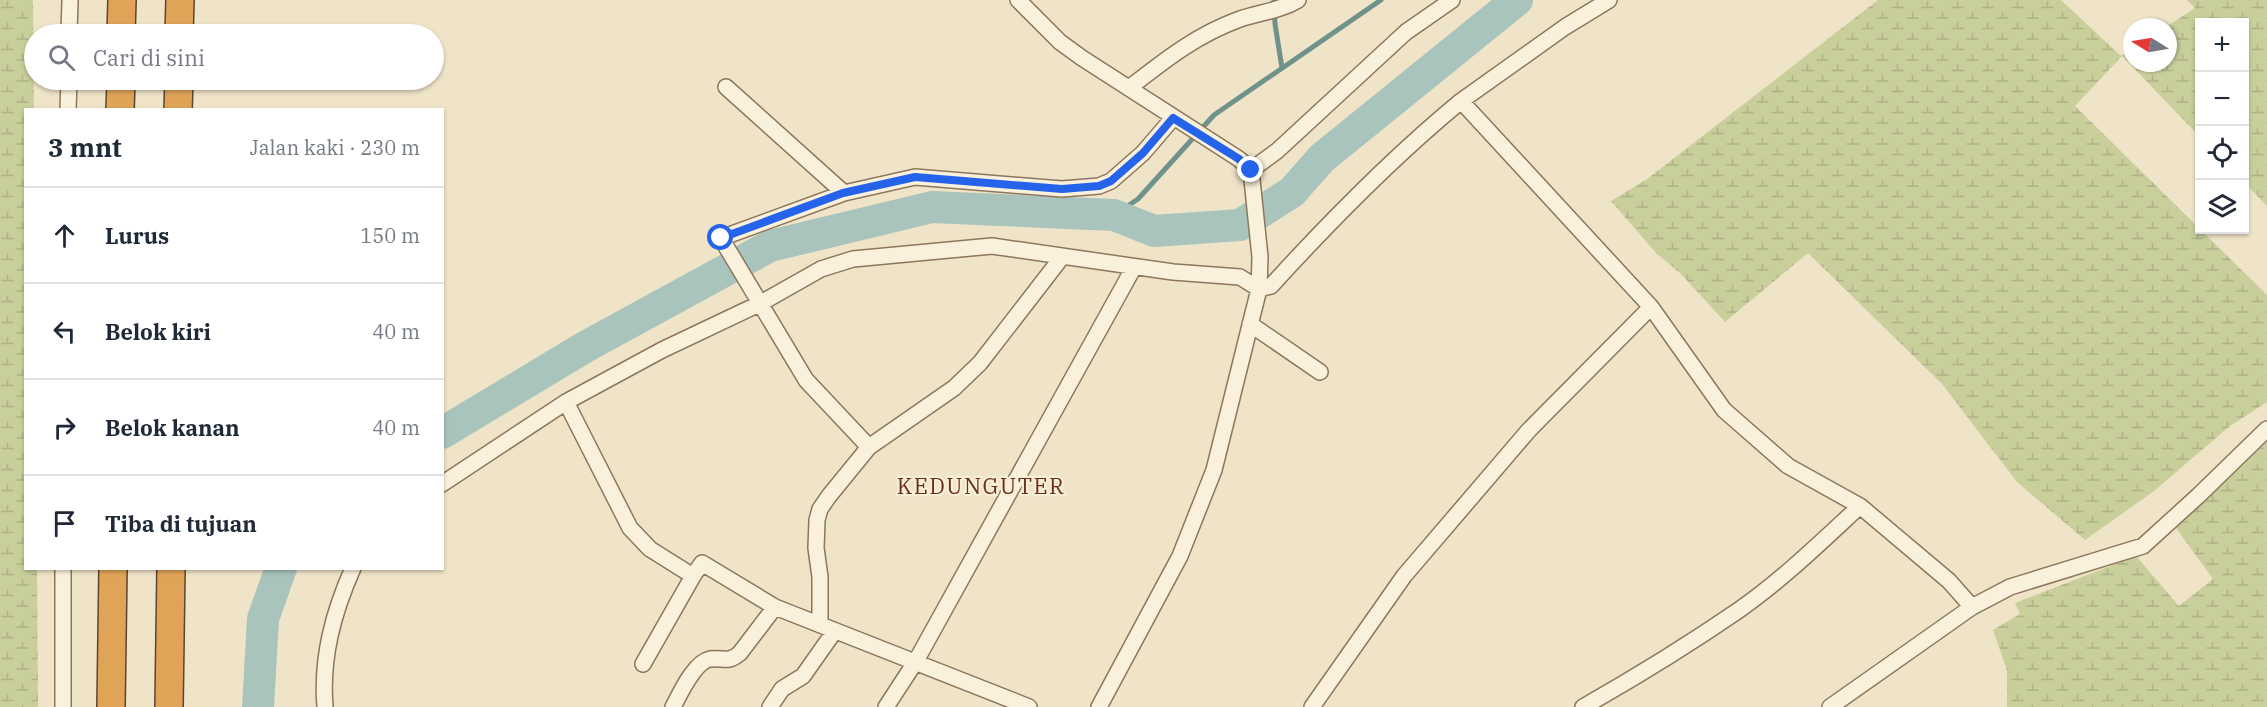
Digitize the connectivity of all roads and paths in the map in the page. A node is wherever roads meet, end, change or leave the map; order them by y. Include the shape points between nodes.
1 (70, 0) edge
2 (122, 0) edge
3 (180, 0) edge
4 (1018, 0) edge
5 (1452, 0) edge
6 (1610, 0) edge
7 (1292, 3) edge
8 (69, 24) edge
9 (121, 24) edge
10 (179, 24) edge
11 (726, 87) dead end
12 (1129, 88) junction
13 (69, 90) edge
14 (121, 90) edge
15 (179, 90) edge
16 (1461, 101) junction
17 (69, 108) edge
18 (120, 108) edge
19 (178, 108) edge
20 (1173, 118) junction
21 (1251, 170) junction
22 (843, 193) junction
23 (1062, 257) junction
24 (1134, 267) junction
25 (1260, 289) junction
26 (758, 299) junction
27 (1651, 307) junction
28 (1250, 324) junction
29 (1320, 372) dead end
30 (566, 402) junction
31 (2267, 429) edge
32 (869, 447) junction
33 (444, 483) edge
34 (1860, 506) junction
35 (63, 570) edge
36 (113, 570) edge
37 (171, 570) edge
38 (352, 570) edge
39 (693, 576) junction
40 (1972, 607) junction
41 (775, 608) junction
42 (827, 628) junction
43 (916, 661) junction
44 (643, 664) dead end
45 (63, 707) edge
46 (111, 707) edge
47 (169, 707) edge
48 (325, 707) edge
49 (673, 707) edge
50 (770, 707) edge
51 (886, 707) edge
52 (1029, 707) edge
53 (1099, 707) edge
54 (1312, 707) edge
55 (1583, 707) edge
56 (1830, 707) edge

1 - 8 street
2 - 9 highway
3 - 10 highway
4 - 12 street via 1060,42
5 - 21 street via 1406,32 1277,151
6 - 16 street
7 - 12 street via 1240,19 1181,47
11 - 22 street
12 - 20 street
13 - 17 street
14 - 18 highway
15 - 19 highway
16 - 25 street via 1411,142 1270,286
16 - 27 street
20 - 21 street
20 - 22 street via 1143,153 1111,181 1099,186 1062,189 915,177
21 - 25 street
22 - 26 street via 721,238
23 - 24 street
23 - 26 street via 992,246 853,260 821,269
23 - 32 street via 980,363 954,388
24 - 25 street via 1240,277
24 - 43 street
25 - 28 street
26 - 30 street
26 - 32 street via 806,380
27 - 34 street via 1724,410 1788,466
27 - 54 street via 1529,430 1404,576
28 - 29 street
28 - 53 street via 1214,470 1180,556
30 - 33 street
30 - 39 street via 630,528 650,549
31 - 40 street via 2143,546 2010,587
32 - 42 street via 828,496 817,520 816,548
34 - 40 street via 1949,581
34 - 55 street via 1805,558 1740,609
35 - 45 street
36 - 46 highway
37 - 47 highway
38 - 48 street via 334,615 327,646
39 - 41 street via 702,563
39 - 44 street
40 - 56 street
41 - 42 street
41 - 49 street via 733,659 702,662
42 - 43 street
42 - 50 street via 803,676 782,689
43 - 51 street
43 - 52 street

